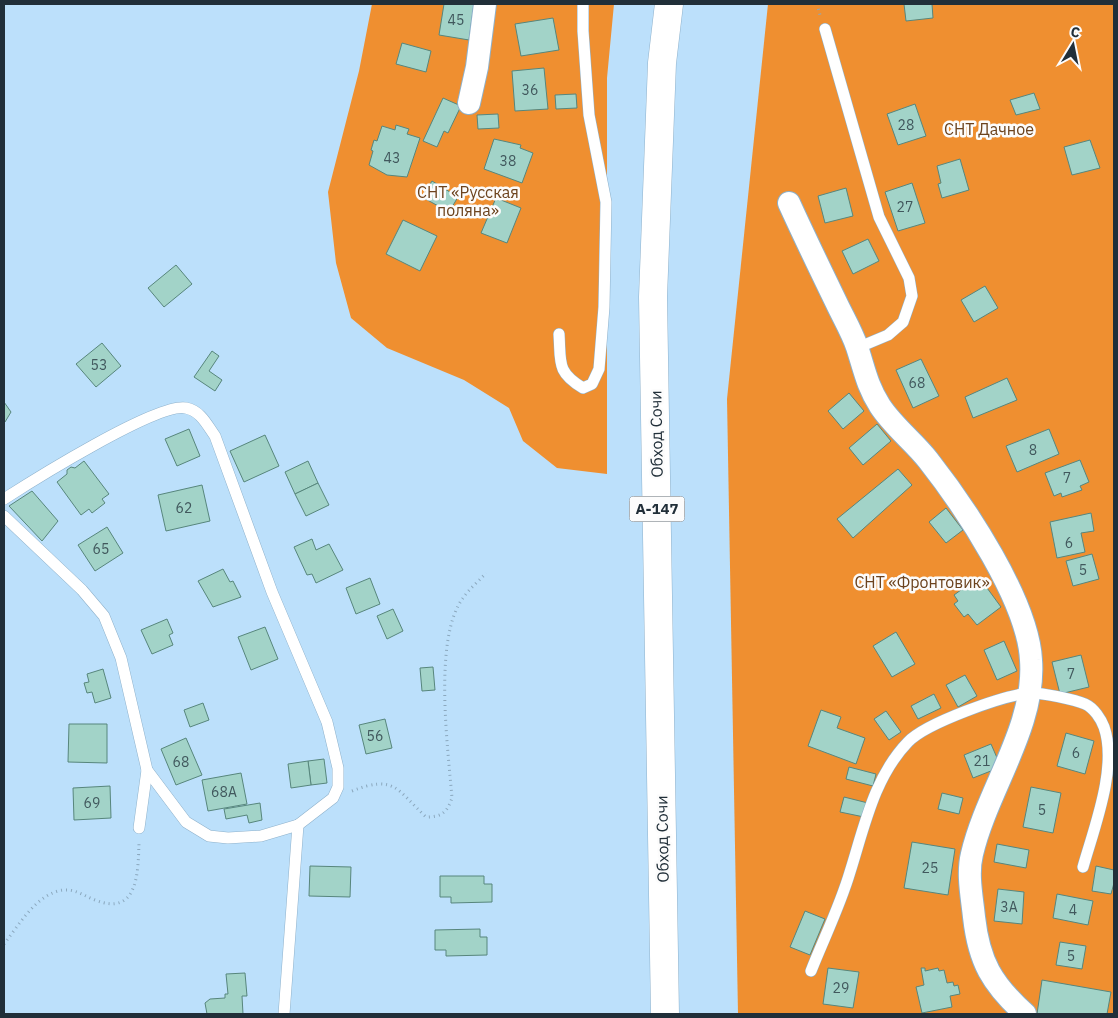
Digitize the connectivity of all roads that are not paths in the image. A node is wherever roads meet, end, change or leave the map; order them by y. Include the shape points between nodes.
1 (485, 4) edge
2 (583, 4) edge
3 (669, 4) edge
4 (825, 29) dead end
5 (469, 103) dead end
6 (789, 203) dead end
7 (560, 334) dead end
8 (857, 348) junction
9 (4, 499) edge
10 (4, 516) edge
11 (1031, 692) junction
12 (147, 770) junction
13 (298, 825) junction
14 (139, 828) road end
15 (1083, 867) dead end
16 (811, 971) dead end
17 (284, 1014) edge
18 (665, 1014) edge
19 (1025, 1014) edge

1 - 5 street
2 - 7 lane via 589,114 606,202 604,307 599,369 592,384 582,388 561,369
3 - 18 highway, Обход Сочи / А-147 via 662,63 653,298
4 - 8 lane via 879,217 909,278 912,296 903,322 888,335
6 - 8 street
8 - 11 street via 864,374 880,407 928,460 968,517 1018,604 1032,658
9 - 13 lane via 88,448 156,415 185,408 200,414 215,436 272,592 327,722 338,768 338,787 333,798
10 - 12 lane via 82,590 104,616 121,658
11 - 15 lane via 1086,704 1097,713 1110,747 1107,782
11 - 16 lane via 983,704 909,740 892,762 865,819 850,874
11 - 19 street via 971,855 976,930 985,966 1002,994
12 - 13 lane via 186,822 209,836 261,836
12 - 14 lane
13 - 17 lane

